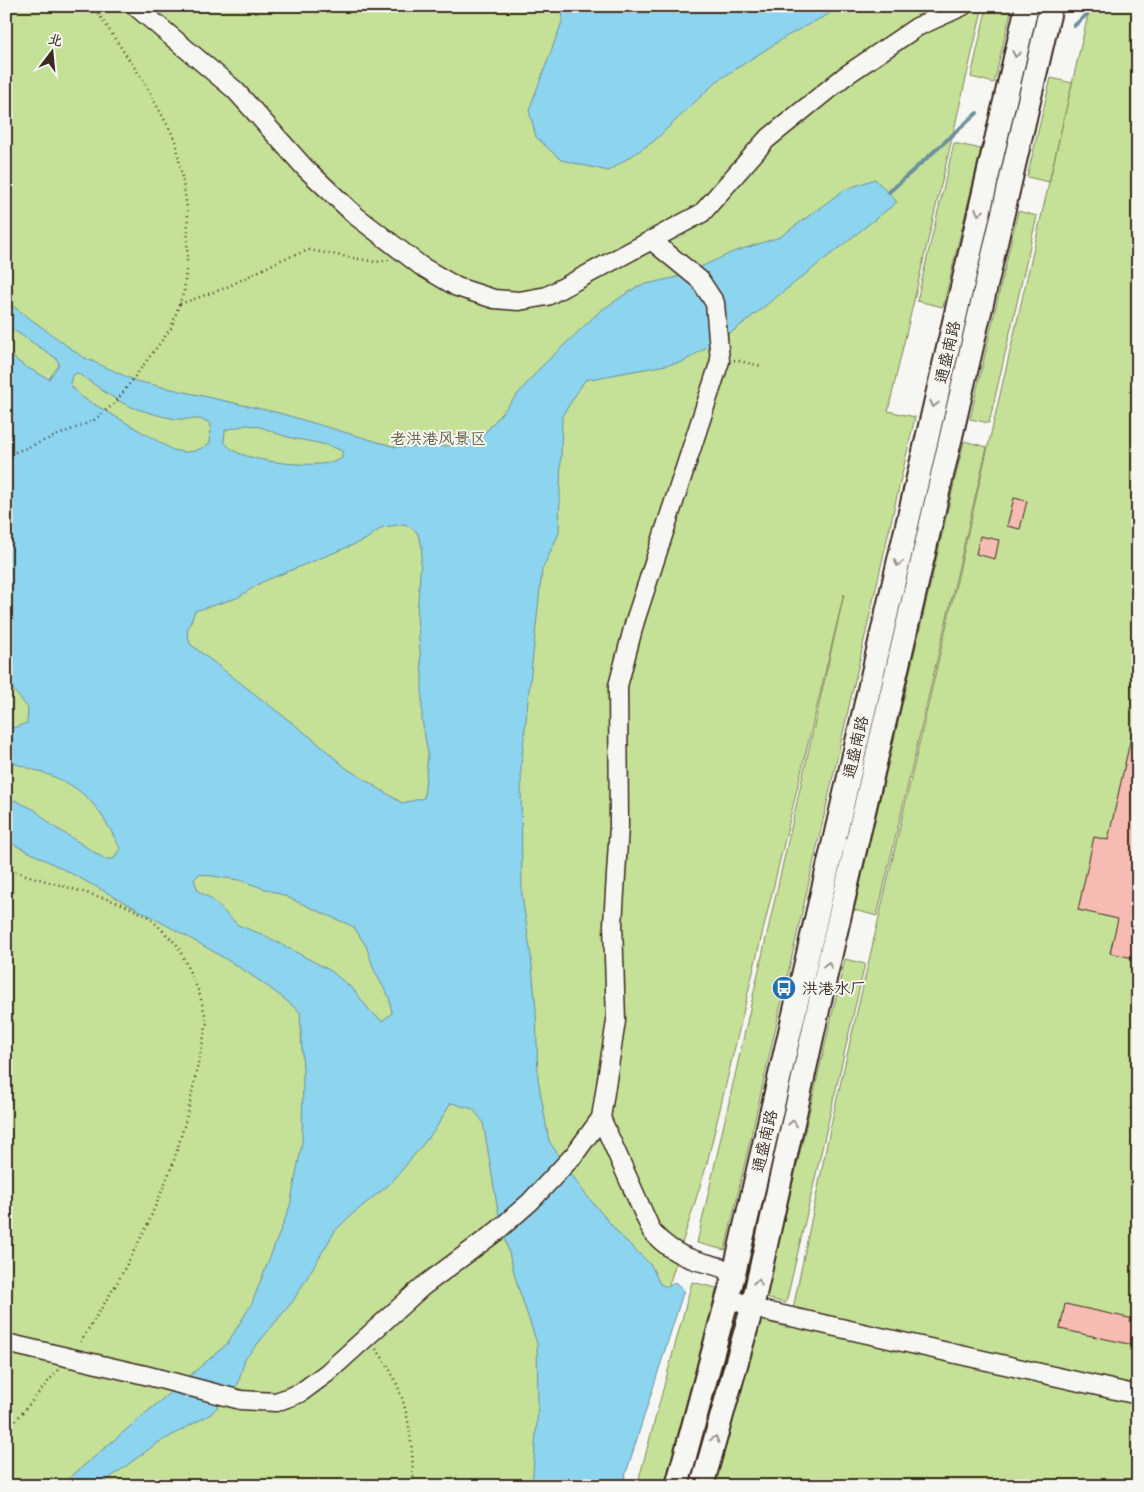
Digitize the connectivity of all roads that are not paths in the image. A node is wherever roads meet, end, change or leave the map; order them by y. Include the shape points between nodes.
1 (135, 6) edge
2 (963, 6) edge
3 (1027, 6) edge
4 (1051, 6) edge
5 (651, 240) junction
6 (601, 1118) junction
7 (734, 1274) junction
8 (728, 1297) junction
9 (752, 1308) junction
10 (6, 1343) edge
11 (1138, 1395) edge
12 (677, 1486) edge
13 (702, 1486) edge

1 - 5 lane via 235,90 305,168 356,216 409,257 456,287 494,299 519,301 547,296
2 - 5 lane via 917,27 845,76 766,140 702,213
3 -> 7 main road, 通盛南路
9 -> 4 main road, 通盛南路 via 822,992
5 - 6 lane via 700,280 715,303 719,354 635,620 618,686 619,826 613,924 616,1021
6 - 7 lane via 652,1232 664,1245 685,1256 721,1266
6 - 10 lane via 574,1155 530,1202 422,1287 327,1373 300,1393 276,1402 241,1400
7 - 8 main road, 通盛南路
8 - 9 lane
8 - 12 main road, 通盛南路
9 - 11 lane
13 -> 9 main road, 通盛南路

